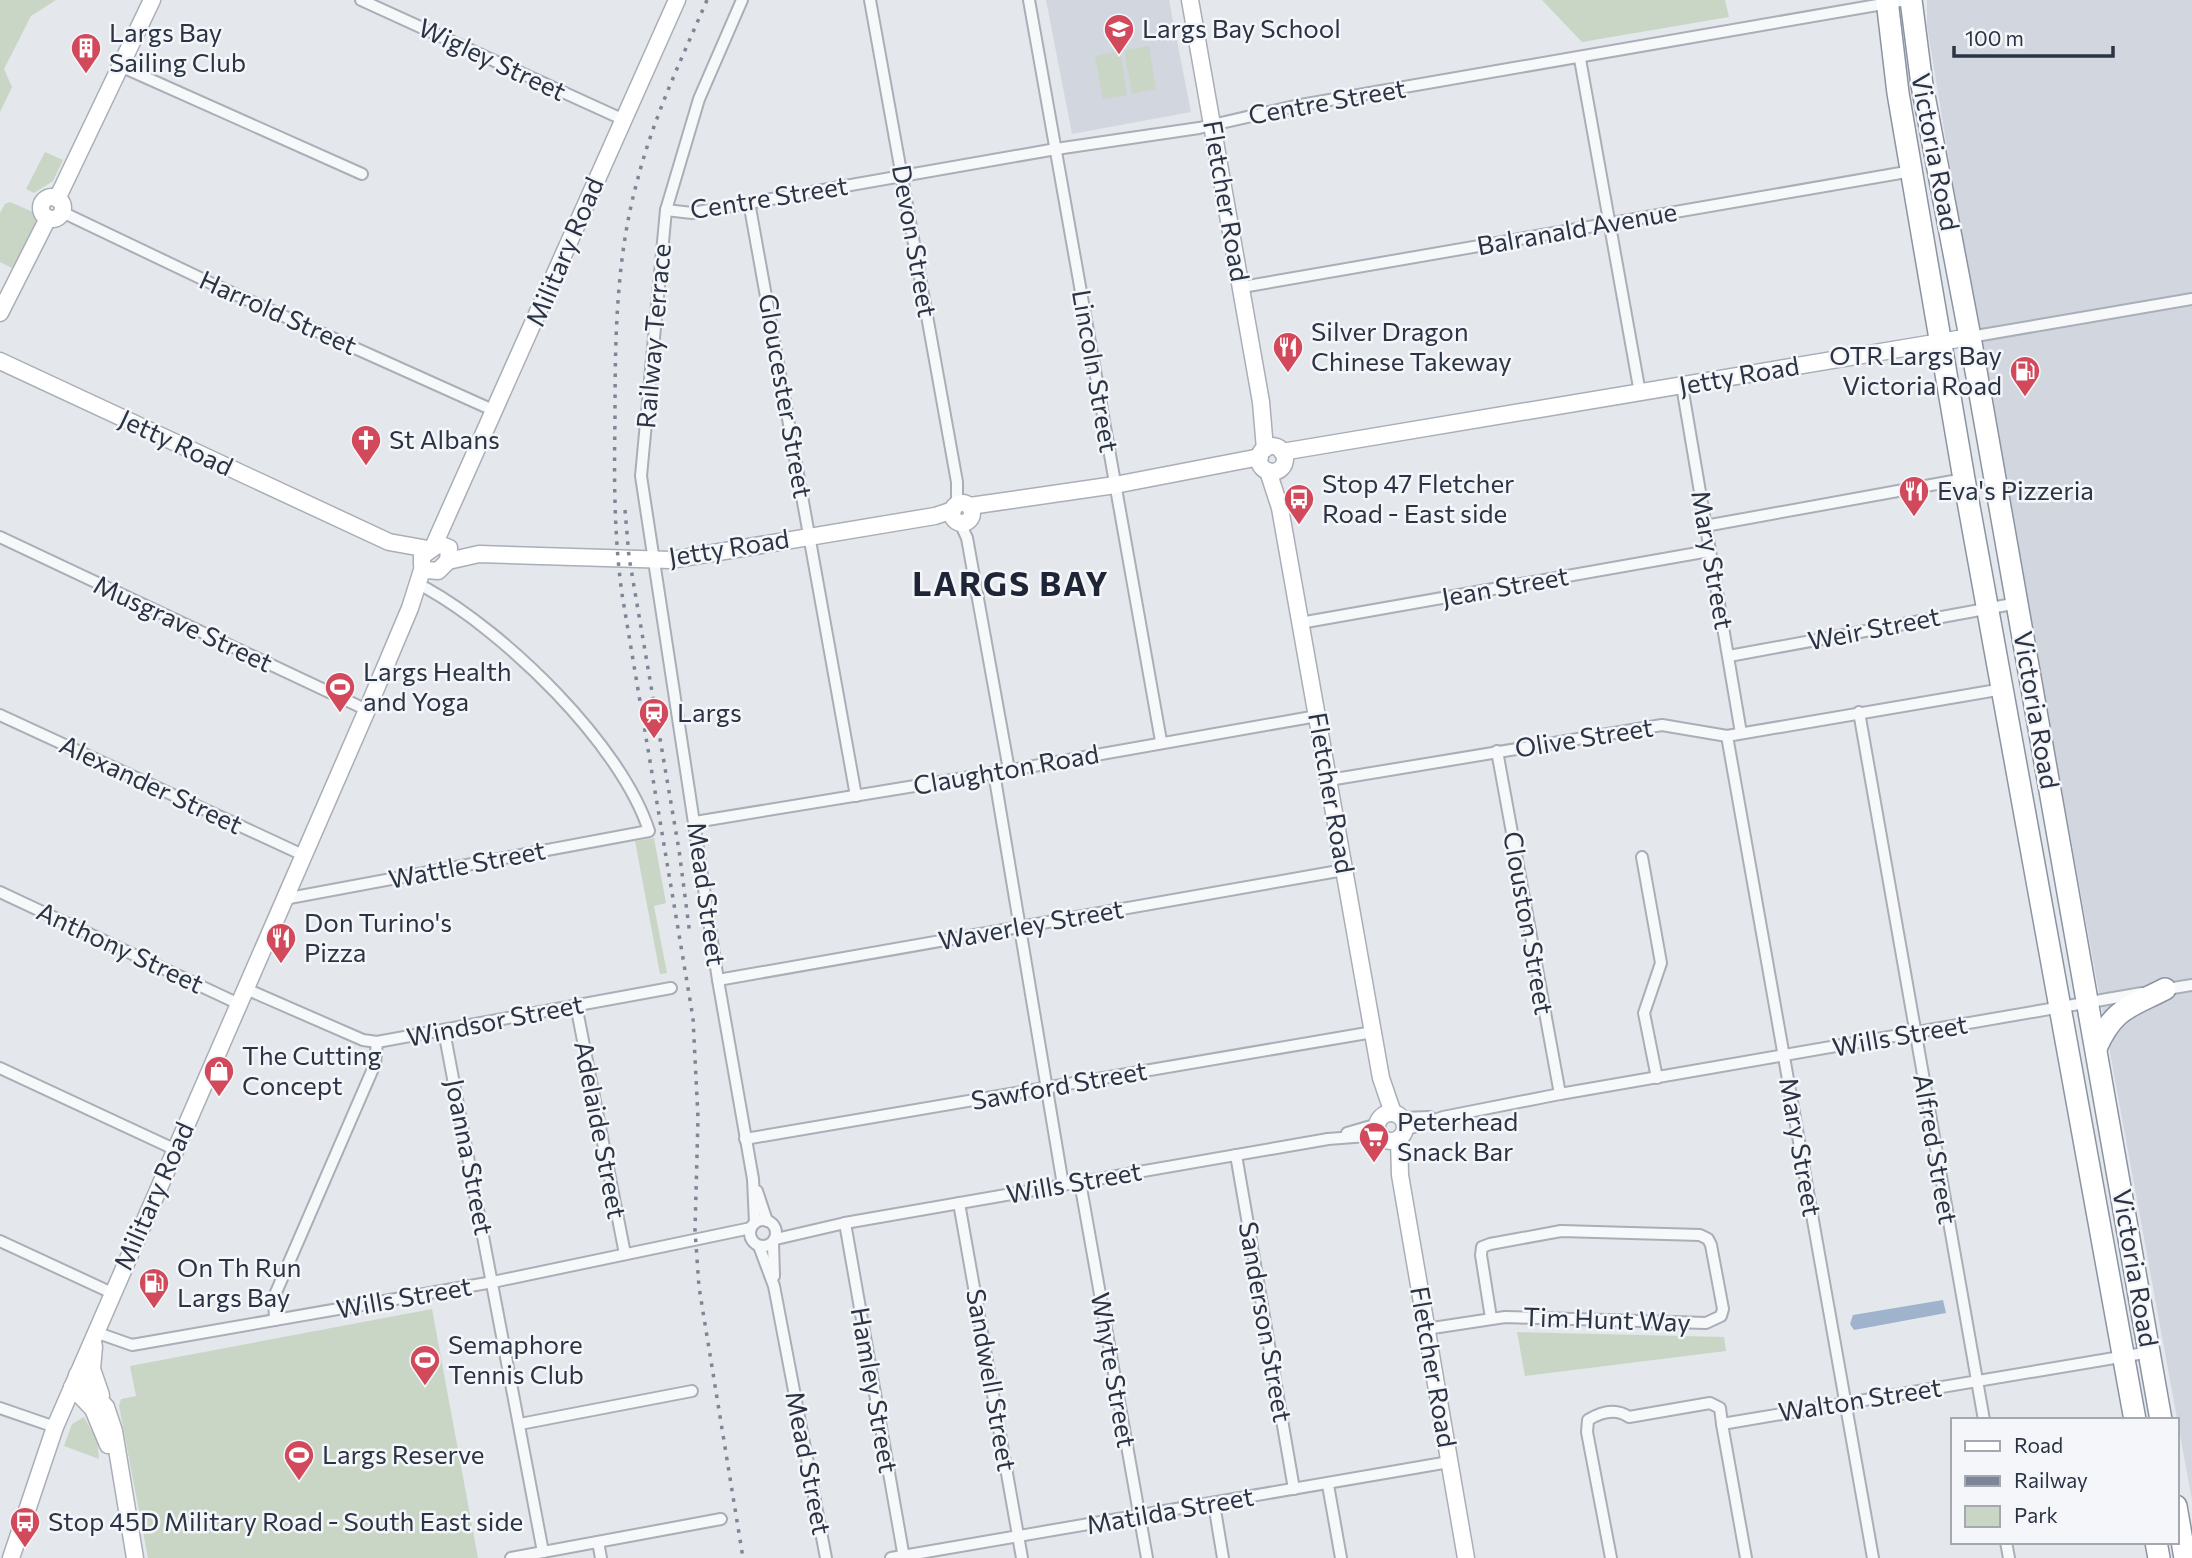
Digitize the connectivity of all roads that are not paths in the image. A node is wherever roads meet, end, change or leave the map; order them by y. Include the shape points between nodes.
1 (152, 0) edge
2 (361, 0) edge
3 (677, 0) edge
4 (742, 0) edge
5 (870, 0) edge
6 (1028, 0) edge
7 (1190, 0) edge
8 (1898, 1) edge
9 (1580, 59) junction
10 (120, 66) junction
11 (622, 119) junction
12 (1212, 123) junction
13 (1056, 149) junction
14 (1912, 171) junction
15 (362, 174) dead end
16 (903, 176) junction
17 (749, 202) junction
18 (55, 209) junction
19 (666, 210) junction
20 (1609, 224) junction
21 (1242, 287) junction
22 (2192, 299) edge
23 (0, 313) edge
24 (1970, 337) junction
25 (1943, 341) junction
26 (0, 361) edge
27 (1682, 386) junction
28 (1640, 393) junction
29 (495, 411) junction
30 (1272, 459) junction
31 (1964, 479) junction
32 (1115, 485) junction
33 (963, 516) junction
34 (1705, 526) junction
35 (810, 536) junction
36 (0, 537) edge
37 (1709, 551) junction
38 (436, 556) junction
39 (653, 559) junction
40 (426, 588) junction
41 (2018, 603) junction
42 (410, 608) junction
43 (1988, 608) junction
44 (1300, 623) junction
45 (1730, 656) junction
46 (2005, 689) junction
47 (367, 710) junction
48 (1859, 712) junction
49 (0, 715) edge
50 (1317, 716) junction
51 (1741, 733) junction
52 (1727, 736) junction
53 (1161, 741) junction
54 (1497, 751) junction
55 (1009, 770) junction
56 (994, 774) junction
57 (1329, 780) junction
58 (856, 796) junction
59 (695, 822) junction
60 (303, 855) junction
61 (1642, 857) dead end
62 (1344, 870) junction
63 (0, 892) edge
64 (284, 899) junction
65 (1021, 927) junction
66 (718, 980) junction
67 (2192, 985) edge
68 (671, 988) dead end
69 (2165, 989) junction
70 (243, 996) junction
71 (2087, 1003) junction
72 (576, 1005) junction
73 (2059, 1008) junction
74 (444, 1031) junction
75 (1373, 1032) junction
76 (1915, 1035) junction
77 (377, 1042) junction
78 (2096, 1048) junction
79 (1784, 1056) junction
80 (0, 1068) edge
81 (1657, 1078) junction
82 (1047, 1088) junction
83 (1560, 1094) junction
84 (1391, 1127) junction
85 (746, 1139) junction
86 (174, 1149) junction
87 (1236, 1155) junction
88 (1080, 1182) junction
89 (1063, 1185) junction
90 (959, 1203) junction
91 (845, 1223) junction
92 (766, 1230) junction
93 (714, 1238) junction
94 (0, 1241) edge
95 (755, 1243) junction
96 (625, 1254) junction
97 (493, 1282) junction
98 (774, 1286) junction
99 (112, 1293) junction
100 (1491, 1318) junction
101 (275, 1320) junction
102 (1426, 1329) junction
103 (95, 1332) junction
104 (2150, 1353) junction
105 (2124, 1356) junction
106 (74, 1381) junction
107 (1977, 1381) junction
108 (692, 1391) dead end
109 (1846, 1401) junction
110 (106, 1407) junction
111 (0, 1408) edge
112 (1984, 1418) edge
113 (2135, 1418) edge
114 (2161, 1418) edge
115 (520, 1424) junction
116 (1722, 1424) junction
117 (55, 1427) junction
118 (1449, 1462) junction
119 (1328, 1485) junction
120 (1294, 1489) junction
121 (1213, 1504) junction
122 (127, 1516) junction
123 (1139, 1516) junction
124 (2178, 1518) edge
125 (721, 1519) dead end
126 (1018, 1536) junction
127 (598, 1542) junction
128 (543, 1552) junction
129 (903, 1557) edge
130 (11, 1558) edge
131 (135, 1558) edge
132 (511, 1558) edge
133 (601, 1558) edge
134 (826, 1558) edge
135 (891, 1558) edge
136 (1022, 1558) edge
137 (1147, 1558) edge
138 (1223, 1558) edge
139 (1341, 1558) edge
140 (1466, 1558) edge
141 (1611, 1558) edge
142 (1746, 1558) edge
143 (1873, 1558) edge
144 (2185, 1558) edge

1 - 10 street
2 - 11 street, Wigley Street
3 - 11 street, Military Road
4 - 19 street, Railway Terrace via 699,99
5 - 16 street, Devon Street
6 - 13 street, Lincoln Street
7 - 12 street, Fletcher Road
8 - 9 street, Centre Street
8 - 14 highway, Victoria Road
8 - 24 highway, Victoria Road via 1922,85
9 - 12 street, Centre Street
9 - 20 street
10 - 15 street
10 - 18 street
11 - 29 street, Military Road
12 - 13 street, Centre Street
12 - 21 street, Fletcher Road
13 - 16 street, Centre Street
13 - 32 street, Lincoln Street
14 - 20 street, Balranald Avenue
14 - 25 highway, Victoria Road
16 - 17 street, Centre Street
16 - 33 street, Devon Street
17 - 19 street, Centre Street via 692,213
17 - 35 street, Gloucester Street
18 - 23 street
18 - 29 street, Harrold Street
19 - 39 street, Railway Terrace via 641,476
20 - 21 street, Balranald Avenue
20 - 28 street
21 - 30 street, Fletcher Road
22 - 24 street, Jetty Road
24 - 25 street, Jetty Road
24 - 41 highway, Victoria Road
25 - 27 street, Jetty Road
25 - 31 highway, Victoria Road
26 - 38 street, Jetty Road via 389,542
27 - 28 street, Jetty Road
27 - 34 street, Mary Street
28 - 30 street, Jetty Road
29 - 38 street, Military Road
30 - 32 street, Jetty Road
30 - 44 street, Fletcher Road
31 - 34 street
31 - 43 highway, Victoria Road
32 - 33 street, Jetty Road via 996,504
32 - 53 street, Lincoln Street
33 - 35 street, Jetty Road via 935,516
33 - 55 street, Devon Street
34 - 37 street, Mary Street
35 - 39 street, Jetty Road via 688,558
35 - 58 street, Gloucester Street
36 - 47 street, Musgrave Street
37 - 44 street, Jean Street
37 - 45 street, Mary Street
38 - 39 street, Jetty Road
38 - 40 street, Military Road
38 - 42 street, Military Road
39 - 59 street, Mead Street via 653,582
40 - 42 street, Military Road
40 - 64 street, Wattle Street via 494,636 549,685 640,802 649,831
41 - 43 street, Weir Street
41 - 71 highway, Victoria Road
42 - 47 street, Military Road
43 - 45 street, Weir Street
43 - 46 highway, Victoria Road
44 - 50 street, Fletcher Road
45 - 51 street, Mary Street
46 - 48 street, Olive Street
46 - 73 highway, Victoria Road
47 - 60 street, Military Road
48 - 51 street, Olive Street
48 - 76 street, Alfred Street
49 - 60 street, Alexander Street
50 - 53 street, Claughton Road
50 - 57 street, Fletcher Road
51 - 52 street, Olive Street
52 - 54 street, Olive Street via 1662,724
52 - 79 street, Mary Street
53 - 55 street, Claughton Road
54 - 57 street, Olive Street
54 - 83 street, Clouston Street
55 - 56 street, Claughton Road
56 - 58 street, Claughton Road
56 - 65 street
57 - 62 street, Fletcher Road
58 - 59 street, Claughton Road
59 - 66 street, Mead Street
60 - 64 street, Military Road
61 - 81 street via 1661,963 1644,1013
62 - 65 street, Waverley Street
62 - 75 street, Fletcher Road
63 - 70 street, Anthony Street
64 - 70 street, Military Road
65 - 66 street, Waverley Street
65 - 82 street
66 - 85 street, Mead Street
67 - 69 street, Wills Street
68 - 72 street, Windsor Street
69 - 71 street, Wills Street
69 - 78 highway via 2111,1019
70 - 77 street, Windsor Street
70 - 86 street, Military Road
71 - 73 street, Wills Street
71 - 78 highway, Victoria Road
72 - 74 street, Windsor Street
72 - 96 street, Adelaide Street
73 - 76 street, Wills Street
73 - 105 highway, Victoria Road
74 - 77 street, Windsor Street
74 - 97 street, Joanna Street
75 - 82 street, Sawford Street
75 - 84 street, Fletcher Road
76 - 79 street, Wills Street
76 - 107 street, Alfred Street
77 - 101 street via 375,1065 274,1297
78 - 104 highway, Victoria Road
79 - 81 street, Wills Street
79 - 109 street, Mary Street
80 - 86 street
81 - 83 street, Wills Street
82 - 85 street, Sawford Street
82 - 89 street
83 - 84 street, Wills Street
84 - 87 street, Wills Street
84 - 102 street, Fletcher Road
85 - 92 street, Mead Street
86 - 99 street, Military Road
87 - 88 street, Wills Street
87 - 120 street, Sanderson Street
88 - 89 street, Wills Street
88 - 123 street, Whyte Street
89 - 90 street, Wills Street
90 - 91 street, Wills Street
90 - 126 street, Sandwell Street
91 - 92 street, Wills Street
91 - 129 street, Hamley Street
92 - 93 street, Wills Street
92 - 95 street
92 - 95 street, Wills Street
92 - 98 street, Mead Street
93 - 95 street, Wills Street
93 - 96 street, Wills Street
94 - 99 street
95 - 98 street, Mead Street
96 - 97 street, Wills Street
97 - 101 street, Wills Street
97 - 115 street, Joanna Street
98 - 134 street, Mead Street
99 - 103 street, Military Road
100 - 100 street, Tim Hunt Way via 1482,1247 1561,1231 1700,1235 1711,1245 1723,1309 1721,1316 1706,1323
100 - 102 street, Tim Hunt Way
101 - 103 street, Wills Street via 132,1345
102 - 118 street, Fletcher Road
103 - 106 street, Military Road
103 - 110 street via 92,1369
104 - 105 street, Walton Street
104 - 114 highway, Victoria Road
105 - 107 street, Walton Street
105 - 113 highway, Victoria Road
106 - 110 street
106 - 117 street, Military Road
106 - 122 street via 101,1427
107 - 109 street, Walton Street
107 - 112 street, Alfred Street
108 - 115 street
109 - 116 street, Walton Street
109 - 143 street, Mary Street
110 - 122 street
111 - 117 street
115 - 128 street, Joanna Street
116 - 141 street via 1720,1408 1710,1403 1629,1417 1622,1412 1601,1413 1588,1420
116 - 142 street
117 - 130 street, Military Road
118 - 119 street, Matilda Street
118 - 140 street, Fletcher Road
119 - 120 street, Matilda Street
119 - 139 street
120 - 121 street, Matilda Street
121 - 123 street, Matilda Street
121 - 138 street
122 - 131 street
123 - 126 street, Matilda Street
123 - 137 street, Whyte Street
124 - 144 highway
125 - 127 street
126 - 129 street, Matilda Street
126 - 136 street, Sandwell Street
127 - 128 street
127 - 133 street
128 - 132 street
129 - 135 street, Matilda Street

